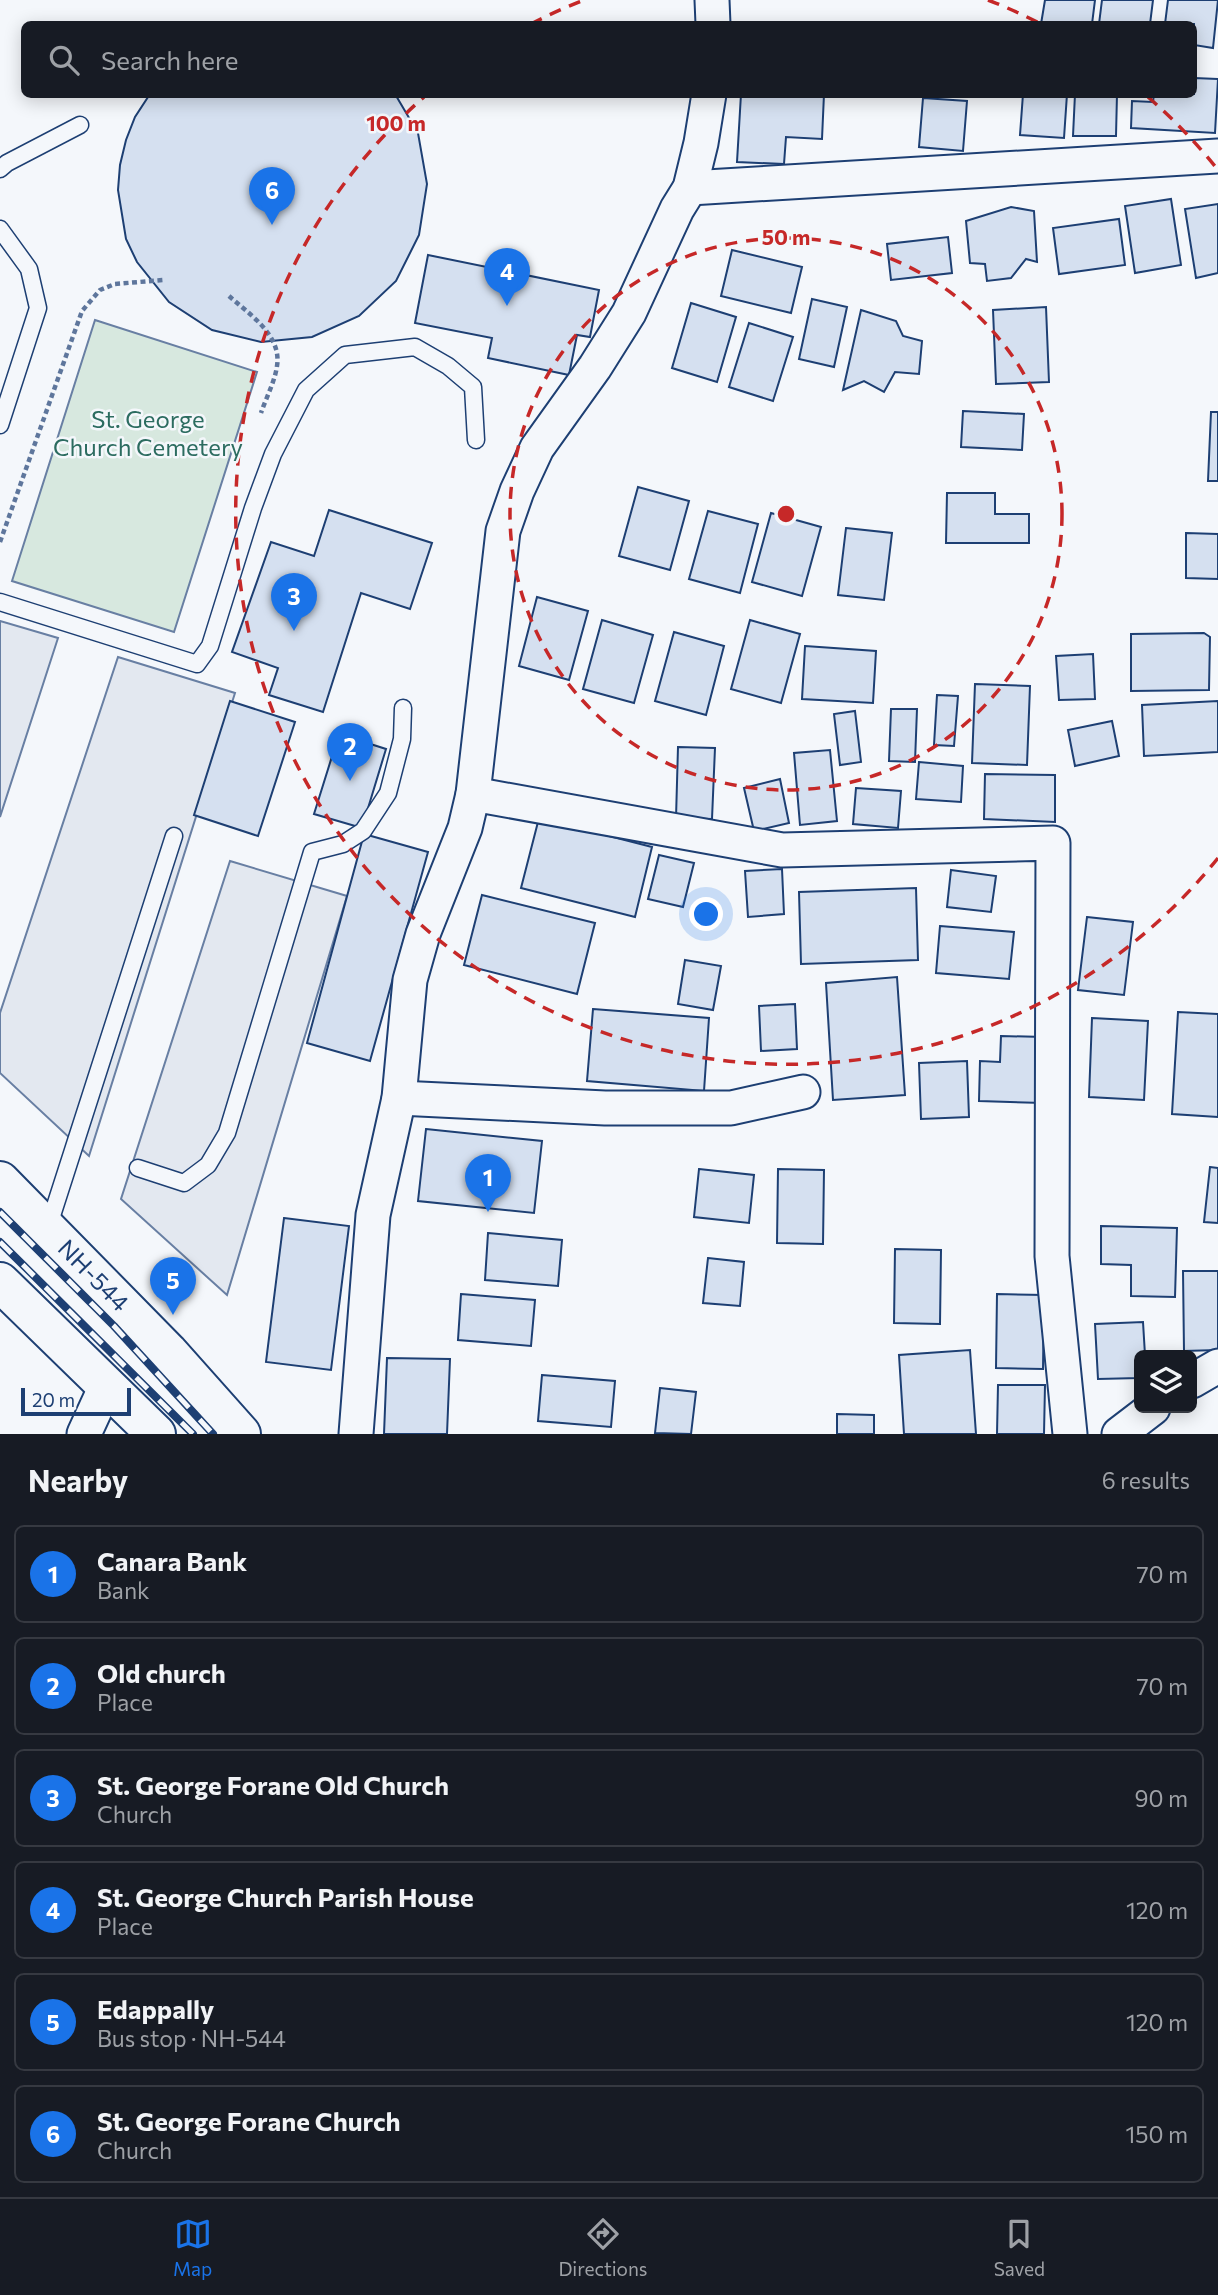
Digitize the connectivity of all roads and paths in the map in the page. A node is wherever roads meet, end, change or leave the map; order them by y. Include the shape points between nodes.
1 (712, 0) edge
2 (713, 21) edge
3 (708, 98) edge
4 (79, 125) dead end
5 (1218, 156) edge
6 (0, 169) edge
7 (690, 188) junction
8 (0, 229) edge
9 (163, 280) dead end
10 (229, 296) dead end
11 (260, 416) dead end
12 (0, 425) edge
13 (476, 440) dead end
14 (0, 542) edge
15 (0, 602) edge
16 (403, 708) dead end
17 (473, 794) junction
18 (174, 836) dead end
19 (803, 1092) dead end
20 (399, 1098) junction
21 (138, 1168) dead end
22 (0, 1181) edge
23 (48, 1228) junction
24 (0, 1282) edge
25 (1218, 1366) edge
26 (1197, 1378) edge
27 (107, 1384) junction
28 (1146, 1413) edge
29 (83, 1434) edge
30 (156, 1434) edge
31 (242, 1434) edge
32 (356, 1434) edge
33 (1070, 1434) edge
34 (1119, 1434) edge

1 - 2 street
3 - 7 street
4 - 6 lane
5 - 7 street
7 - 17 street via 629,313 537,448 517,491 503,531
8 - 12 lane via 29,269 38,308
9 - 14 path via 115,284 100,290 82,311
10 - 11 path via 268,332 276,346 278,365
13 - 15 lane via 474,387 448,366 415,346 345,355 306,390 273,454 210,646 197,664
16 - 21 lane via 402,739 387,793 363,831 343,844 312,852 228,1133 208,1165 184,1183
17 - 20 street via 410,980
17 - 33 street via 782,850 1053,843 1052,1256
18 - 23 lane
19 - 20 street via 731,1108 605,1108
20 - 32 street via 373,1215
22 - 23 main road, NH-544
23 - 31 main road, NH-544
24 - 27 main road
25 - 26 street
27 - 29 street
27 - 30 main road
28 - 34 street

